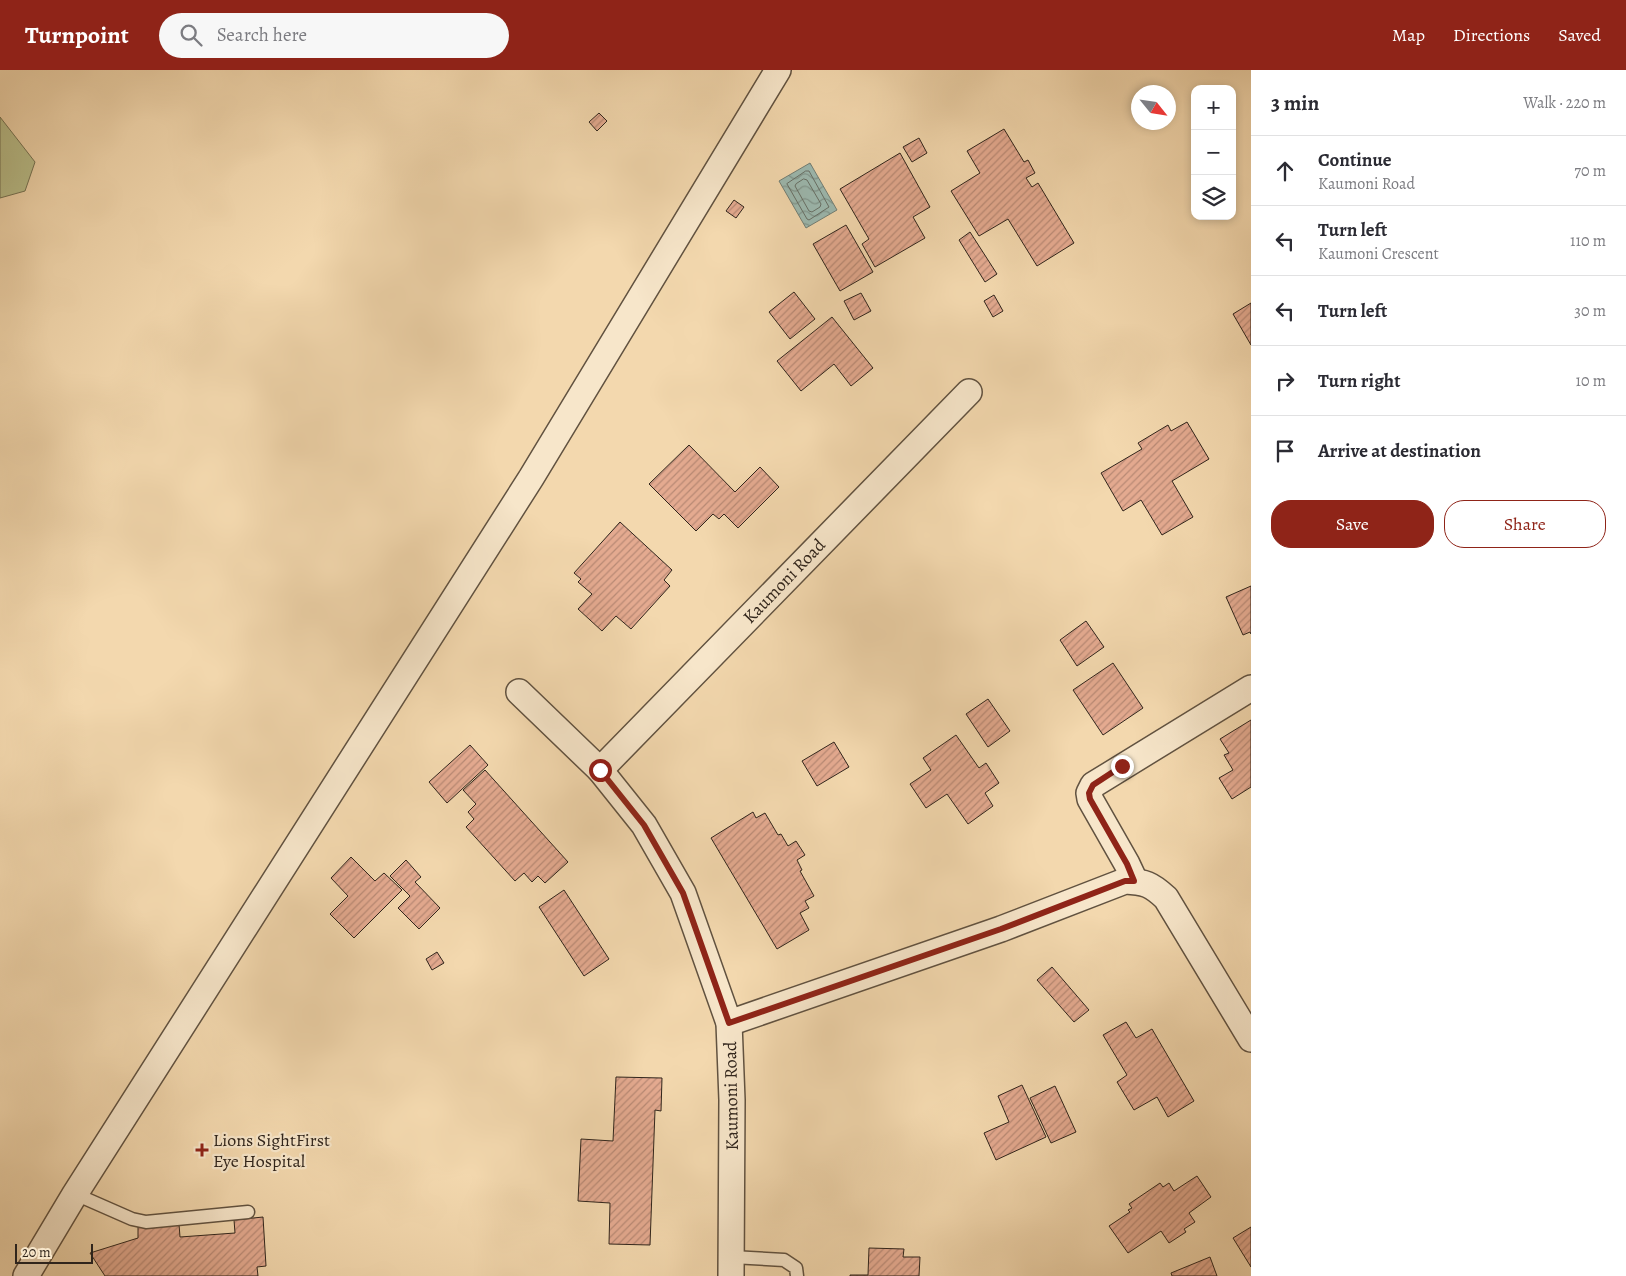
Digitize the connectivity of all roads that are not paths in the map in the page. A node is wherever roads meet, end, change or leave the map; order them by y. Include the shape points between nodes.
1 (778, 70) edge
2 (969, 392) dead end
3 (1251, 688) edge
4 (519, 692) dead end
5 (600, 770) junction
6 (1134, 881) junction
7 (729, 1023) junction
8 (1251, 1039) edge
9 (75, 1194) junction
10 (248, 1212) dead end
11 (731, 1267) edge
12 (26, 1276) edge
13 (797, 1276) edge

1 - 9 street via 531,478
2 - 5 street, Kaumoni Road
3 - 6 street via 1093,785 1090,799
4 - 5 street, Kaumoni Road
5 - 7 street, Kaumoni Road via 644,825 683,893
6 - 7 street via 1125,881 1001,929
6 - 8 street via 1154,887 1166,898
7 - 11 street, Kaumoni Road
9 - 10 lane via 146,1222
9 - 12 street
11 - 13 lane via 784,1260 796,1268

